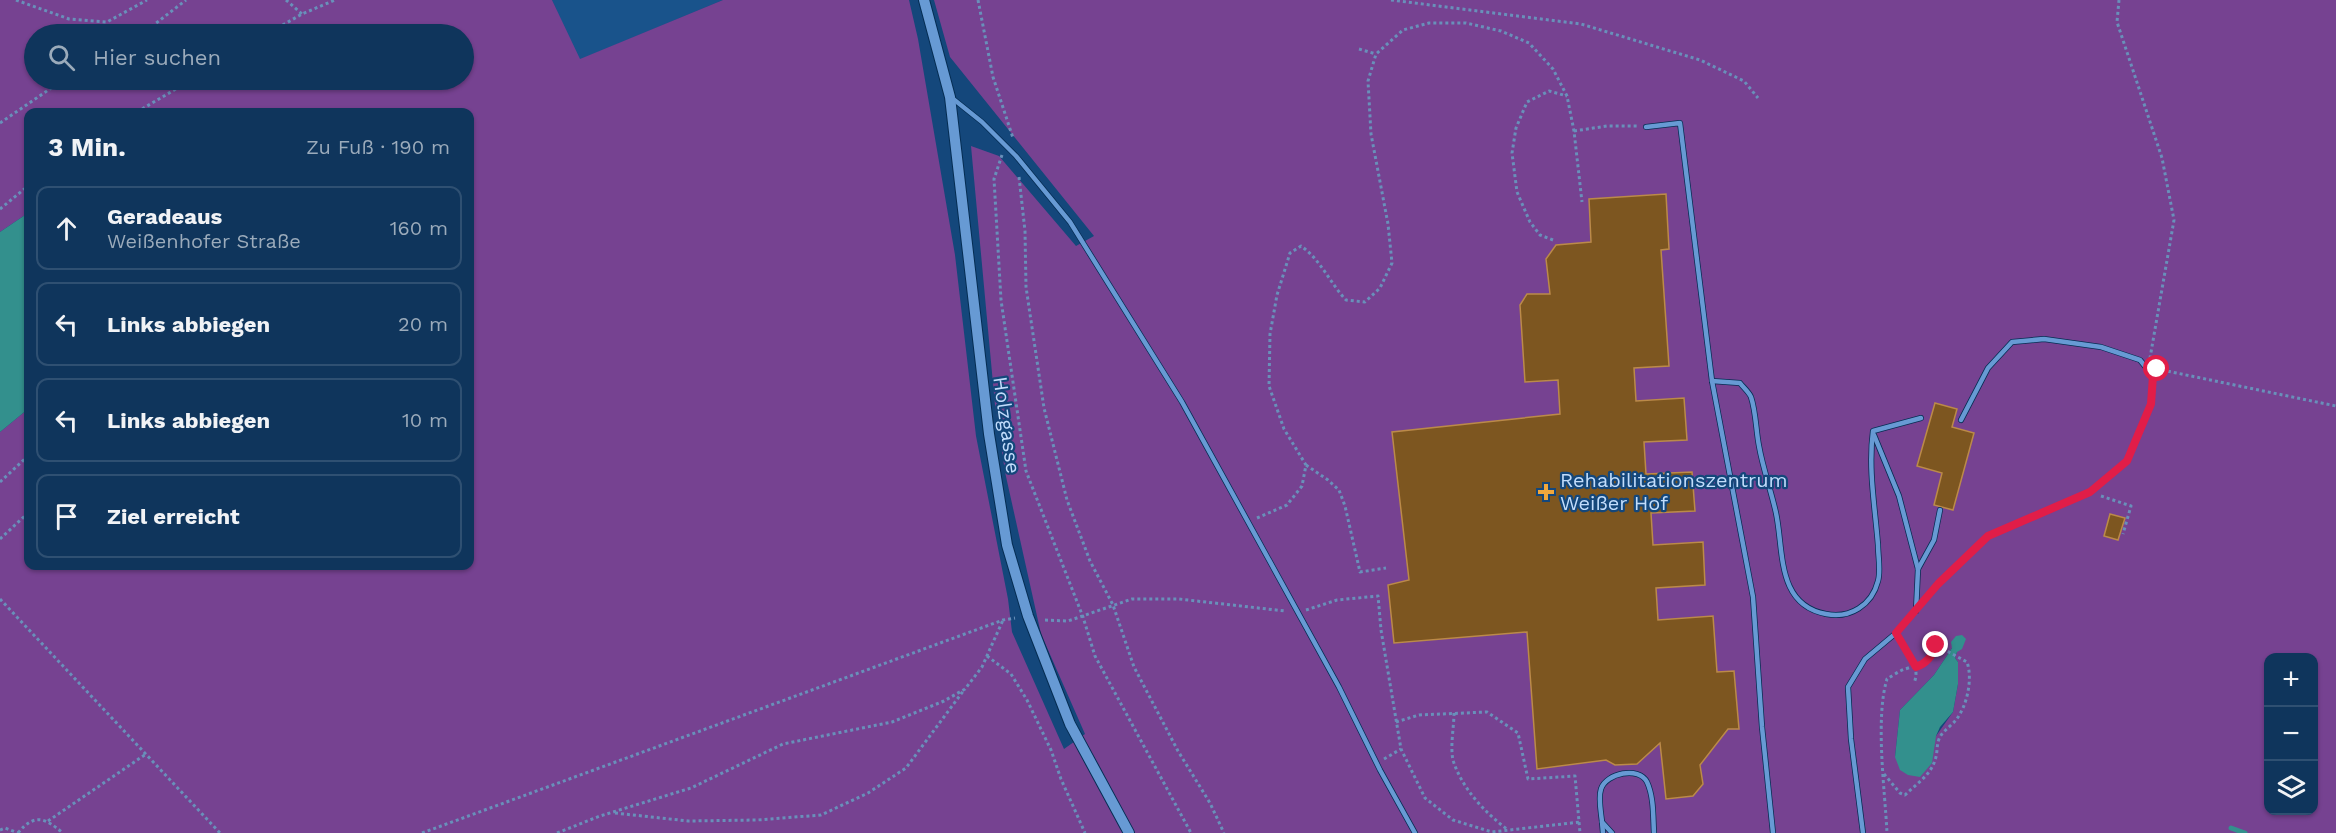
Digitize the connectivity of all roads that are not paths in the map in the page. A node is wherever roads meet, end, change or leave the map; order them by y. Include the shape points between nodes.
1 (924, 0) edge
2 (950, 97) junction
3 (1646, 127) road end
4 (1712, 381) junction
5 (1921, 418) dead end
6 (1961, 420) dead end
7 (1873, 431) junction
8 (1940, 510) dead end
9 (1918, 569) junction
10 (1916, 610) junction
11 (1602, 822) junction
12 (1129, 833) edge
13 (1415, 833) edge
14 (1603, 833) edge
15 (1612, 833) edge
16 (1654, 833) edge
17 (1773, 833) edge
18 (1863, 833) edge

1 - 2 street, Holzgasse
2 - 12 street, Holzgasse via 989,434 1007,545 1028,616 1070,724
2 - 13 lane via 1016,156 1070,222 1182,402
3 - 4 lane via 1680,123
4 - 7 lane via 1740,383 1751,395 1759,448 1777,515 1782,566 1792,592 1810,609 1826,614 1844,616 1861,608 1872,597 1879,579 1870,457
4 - 17 lane via 1753,597
5 - 7 lane
6 - 10 lane via 1988,368 2012,342 2044,339 2101,346 2140,360 2153,376 2151,404 2127,461 2090,492 1988,536
7 - 9 lane via 1899,496
8 - 9 lane via 1934,540
9 - 10 lane
10 - 18 lane via 1866,659 1848,687
11 - 14 lane
11 - 15 lane
11 - 16 lane via 1600,791 1605,782 1612,776 1635,773 1646,779 1651,792

